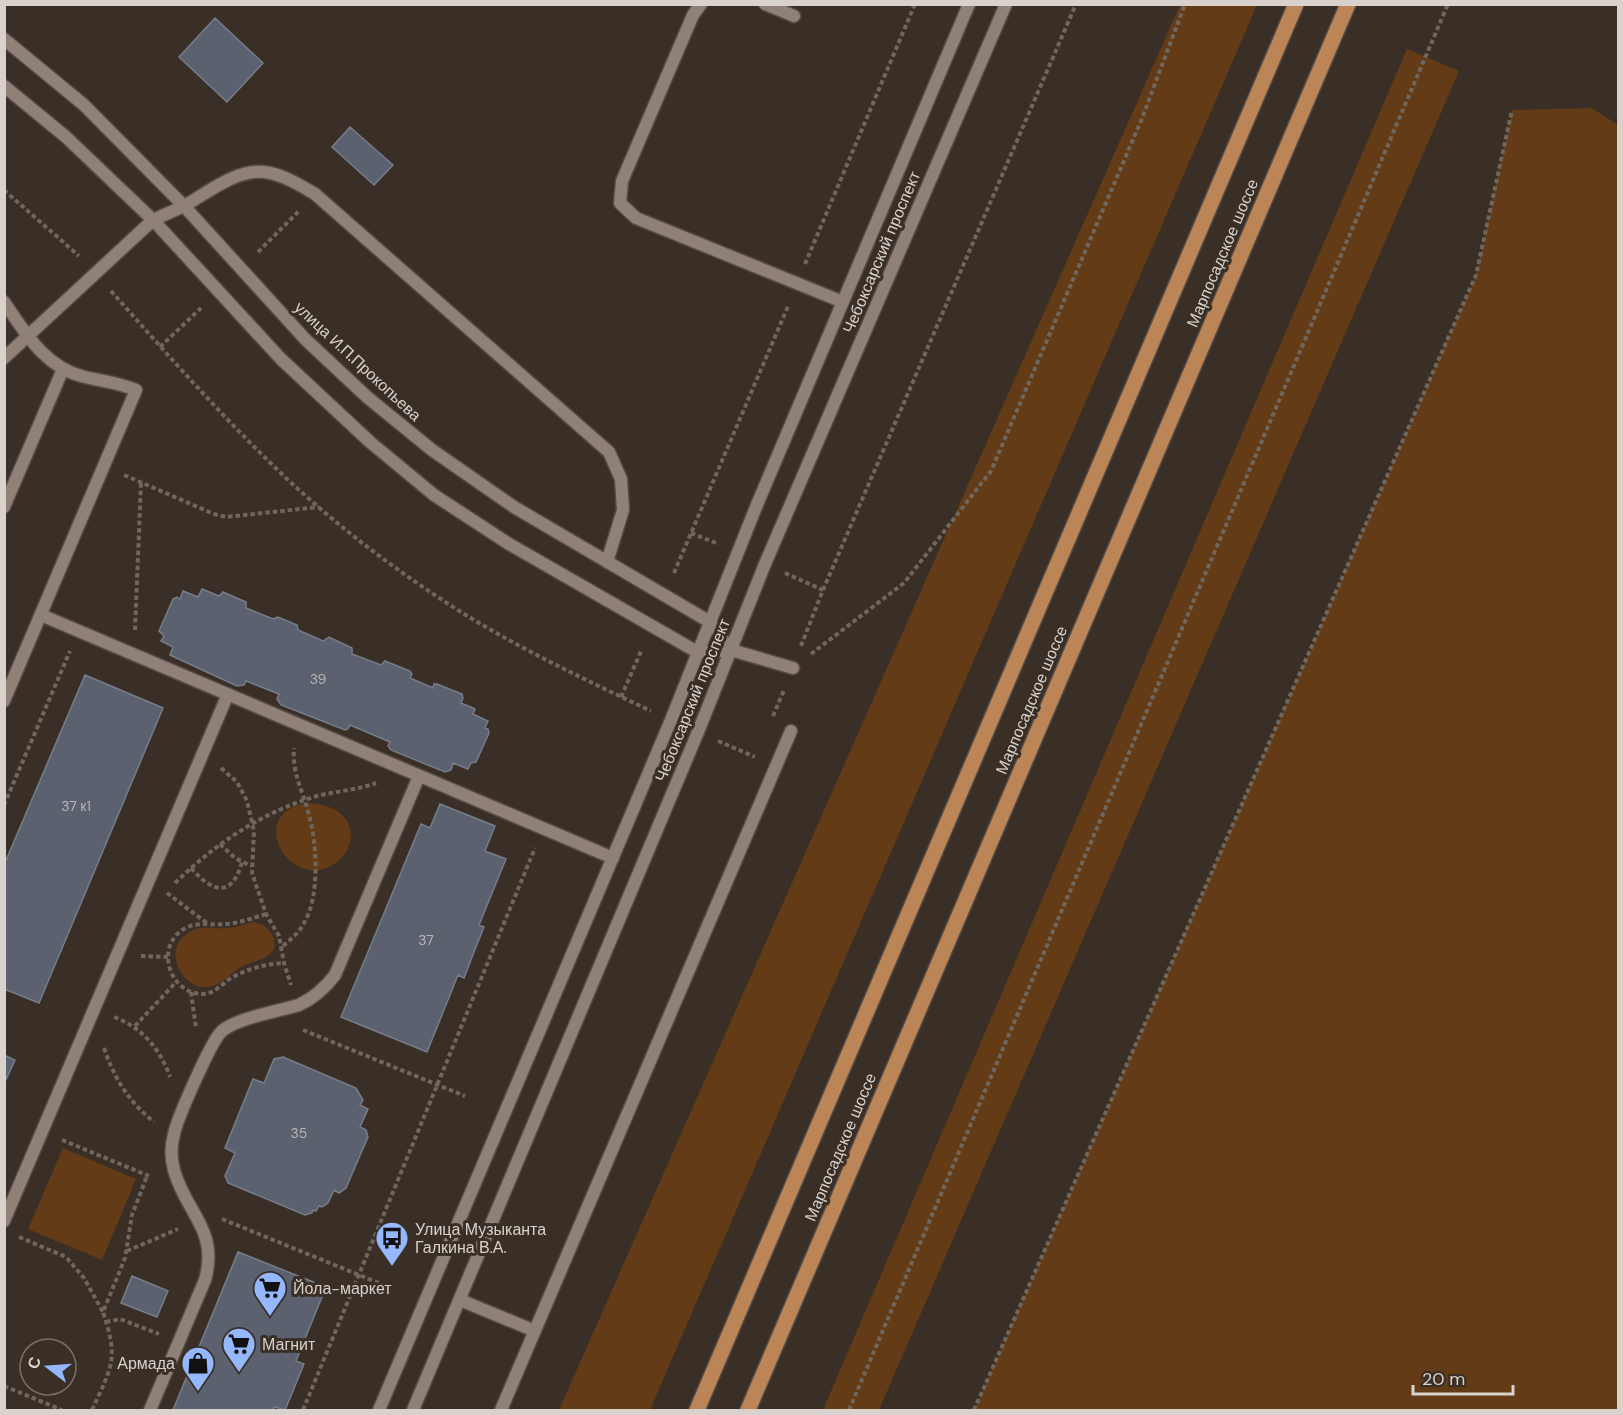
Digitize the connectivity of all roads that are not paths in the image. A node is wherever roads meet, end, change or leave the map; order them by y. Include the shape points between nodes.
1 (701, 4) edge
2 (765, 4) edge
3 (969, 4) edge
4 (1006, 4) edge
5 (1296, 4) edge
6 (1348, 4) edge
7 (794, 16) dead end
8 (4, 39) edge
9 (4, 86) edge
10 (184, 206) junction
11 (153, 220) junction
12 (4, 302) edge
13 (843, 302) junction
14 (27, 336) junction
15 (4, 358) edge
16 (63, 369) junction
17 (4, 507) edge
18 (607, 562) junction
19 (41, 615) junction
20 (710, 622) junction
21 (731, 650) junction
22 (699, 653) junction
23 (793, 668) road end
24 (228, 694) junction
25 (4, 701) edge
26 (790, 730) dead end
27 (419, 776) junction
28 (613, 858) junction
29 (4, 1221) edge
30 (460, 1300) junction
31 (535, 1331) junction
32 (150, 1410) edge
33 (379, 1410) edge
34 (413, 1410) edge
35 (501, 1410) edge
36 (697, 1410) edge
37 (748, 1410) edge

1 - 13 street via 622,180 620,203 636,218
2 - 7 street
3 - 13 street, Чебоксарский проспект
4 - 21 street, Чебоксарский проспект
5 - 36 main road, Марпосадское шоссе
6 - 37 main road, Марпосадское шоссе
8 - 10 street, улица И.П.Прокопьева via 84,105
9 - 11 street via 66,137
10 - 11 street
10 - 18 street, улица И.П.Прокопьева via 305,339 367,397 441,457 514,507
10 - 18 street via 237,176 264,172 315,194 609,452 621,479 623,510
11 - 14 street
11 - 22 street via 280,359 434,495 508,544
12 - 14 street
13 - 20 street, Чебоксарский проспект
14 - 15 street
14 - 16 street
16 - 17 street
16 - 19 street via 136,390
18 - 20 street, улица И.П.Прокопьева
19 - 24 street
19 - 25 street
20 - 21 street
20 - 22 street, Чебоксарский проспект
21 - 22 street
21 - 23 street
21 - 30 street, Чебоксарский проспект
22 - 28 street, Чебоксарский проспект
24 - 27 street
24 - 29 street
26 - 31 street
27 - 28 street
27 - 32 street via 335,975 318,994 299,1005 229,1026 215,1038 182,1113 174,1132 173,1167 206,1234 209,1267
28 - 33 street, Чебоксарский проспект
30 - 31 street
30 - 34 street, Чебоксарский проспект
31 - 35 street

